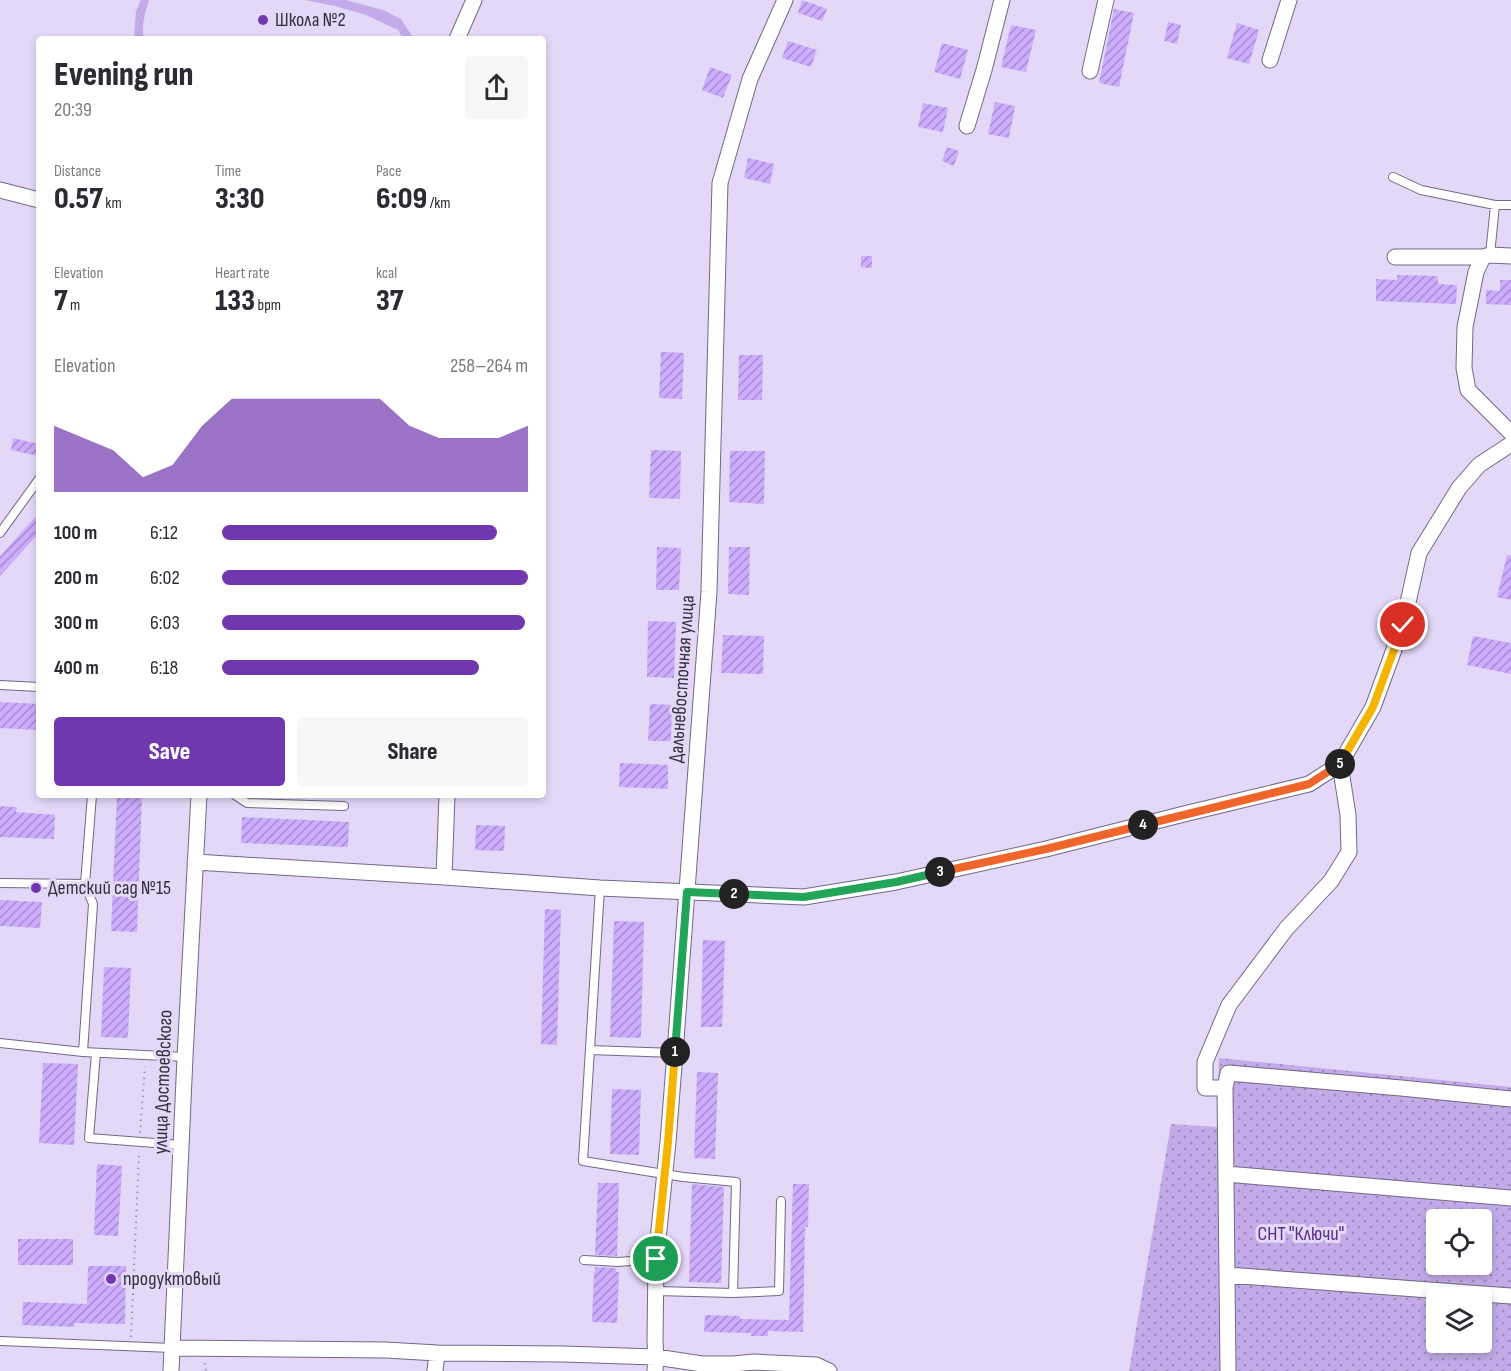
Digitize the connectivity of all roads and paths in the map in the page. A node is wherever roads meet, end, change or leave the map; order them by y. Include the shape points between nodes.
1 (474, 0) edge
2 (784, 0) edge
3 (1002, 0) edge
4 (1106, 0) edge
5 (1289, 0) edge
6 (458, 36) edge
7 (1270, 60) dead end
8 (1090, 71) dead end
9 (967, 126) dead end
10 (1393, 177) dead end
11 (0, 190) edge
12 (36, 199) edge
13 (1511, 205) edge
14 (1495, 206) junction
15 (1487, 256) junction
16 (1511, 256) edge
17 (1395, 257) dead end
18 (1511, 433) edge
19 (1511, 444) edge
20 (36, 483) edge
21 (0, 533) edge
22 (0, 685) edge
23 (36, 687) edge
24 (1340, 765) junction
25 (92, 798) edge
26 (199, 798) edge
27 (240, 798) edge
28 (447, 798) edge
29 (344, 806) dead end
30 (195, 862) junction
31 (444, 877) junction
32 (0, 883) edge
33 (85, 884) junction
34 (600, 888) junction
35 (687, 892) junction
36 (0, 1043) edge
37 (590, 1050) junction
38 (83, 1052) junction
39 (96, 1053) junction
40 (675, 1053) junction
41 (146, 1055) junction
42 (185, 1057) junction
43 (1225, 1088) junction
44 (1511, 1099) edge
45 (139, 1142) junction
46 (182, 1145) junction
47 (664, 1174) junction
48 (1226, 1174) junction
49 (1511, 1198) edge
50 (781, 1201) dead end
51 (656, 1259) junction
52 (584, 1260) dead end
53 (1227, 1275) junction
54 (656, 1291) junction
55 (733, 1293) junction
56 (1511, 1296) edge
57 (0, 1341) edge
58 (131, 1347) junction
59 (172, 1348) junction
60 (436, 1353) junction
61 (656, 1364) edge
62 (171, 1371) edge
63 (435, 1371) edge
64 (829, 1371) edge
65 (1228, 1371) edge

1 - 6 street
2 - 35 street, Дальневосточная улица via 750,79 720,183 710,591
3 - 9 street
4 - 8 street
5 - 7 street
10 - 14 lane via 1421,190
11 - 12 street
13 - 14 lane
14 - 15 lane
15 - 16 street
15 - 17 street
15 - 18 street via 1476,272 1466,327 1464,368 1468,390
19 - 24 street via 1479,465 1459,488 1419,553 1403,625 1373,707
20 - 21 lane
22 - 23 lane
24 - 35 street via 1309,784 896,882 804,897
24 - 43 street via 1349,852 1331,881 1286,929 1229,1005 1205,1062 1206,1088
25 - 33 lane
26 - 30 street, улица Достоевского
27 - 29 lane via 248,803
28 - 31 street
30 - 31 street
30 - 42 street, улица Достоевского
31 - 34 street
32 - 33 lane
33 - 38 lane via 93,904
34 - 35 street
34 - 37 lane
35 - 40 street, Дальневосточная улица
36 - 38 lane
37 - 40 lane
37 - 47 lane via 583,1161
38 - 39 lane
39 - 41 lane
39 - 45 lane via 89,1138
40 - 47 street, Дальневосточная улица
41 - 42 lane
41 - 45 path
42 - 46 street, улица Достоевского
43 - 44 street via 1228,1073
43 - 48 street
45 - 46 lane
45 - 58 path
46 - 59 street, улица Достоевского
47 - 51 street, Дальневосточная улица
47 - 55 lane via 736,1182
48 - 49 street
48 - 53 street
50 - 55 lane via 779,1291
51 - 52 lane
51 - 54 street, Дальневосточная улица
53 - 56 street
53 - 65 street
54 - 55 lane
54 - 61 street, Дальневосточная улица
57 - 58 lane
58 - 59 lane
59 - 60 street
59 - 62 street, улица Достоевского
60 - 61 street via 563,1354
60 - 63 street
61 - 64 street via 754,1362 816,1365

